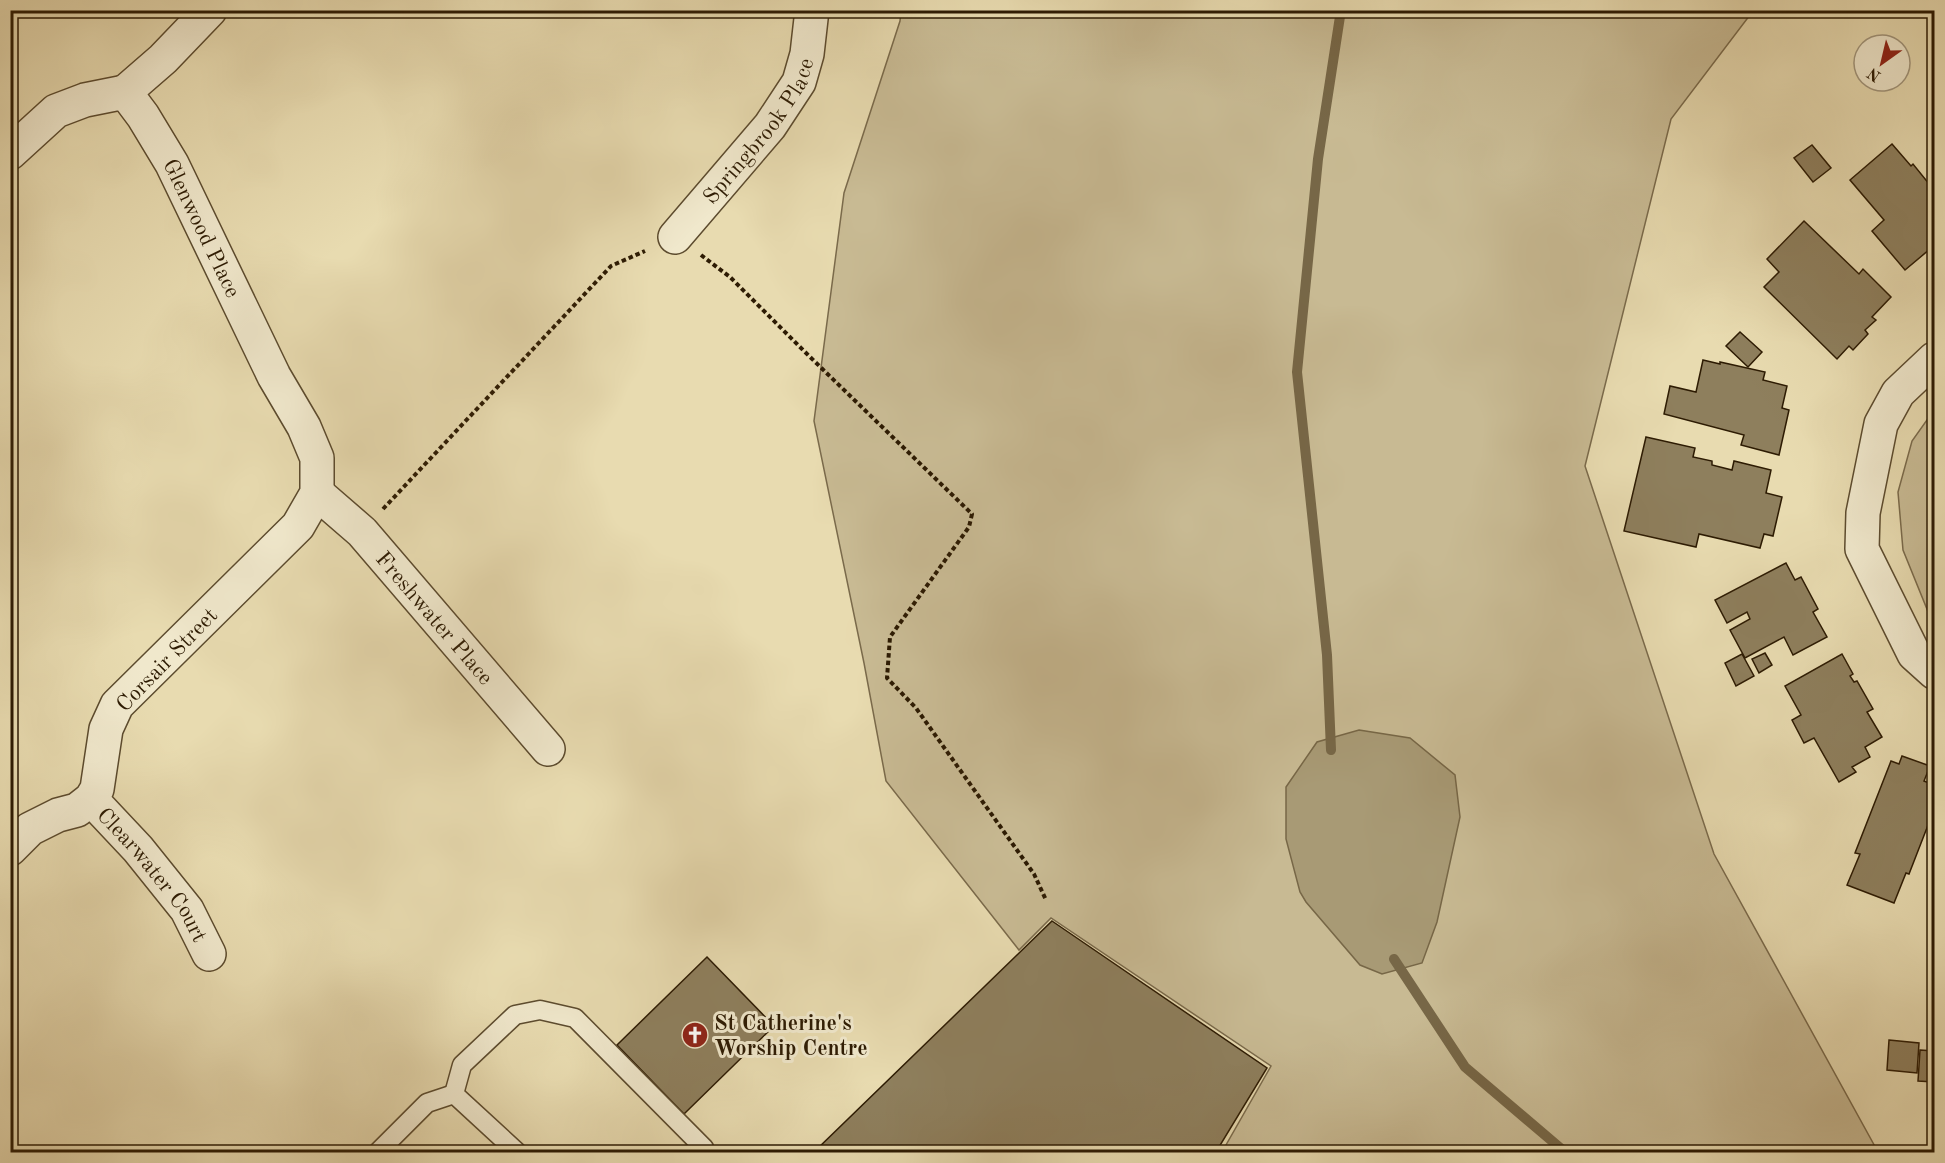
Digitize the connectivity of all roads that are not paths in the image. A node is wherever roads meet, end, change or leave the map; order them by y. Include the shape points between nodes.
1 (210, 10) edge
2 (812, 10) edge
3 (125, 92) junction
4 (10, 153) edge
5 (675, 237) road end
6 (1935, 359) edge
7 (317, 493) junction
8 (1935, 672) edge
9 (549, 749) dead end
10 (91, 799) junction
11 (10, 849) edge
12 (209, 954) dead end
13 (454, 1094) junction
14 (378, 1152) edge
15 (517, 1152) edge
16 (705, 1152) edge

1 - 3 street
2 - 5 street, Springbrook Place via 799,82 770,126
3 - 4 street via 56,111
3 - 7 street, Glenwood Place via 172,164 274,376 304,427 317,458
6 - 8 street via 1898,393 1881,424 1863,513 1862,549 1914,654
7 - 9 street, Freshwater Place via 362,532
7 - 10 street, Corsair Street via 298,526 117,705 106,729 97,789
10 - 11 street via 77,810 30,829
10 - 12 street, Clearwater Court via 187,910
13 - 14 lane via 427,1103
13 - 15 lane
13 - 16 lane via 462,1065 514,1015 540,1010 575,1018

